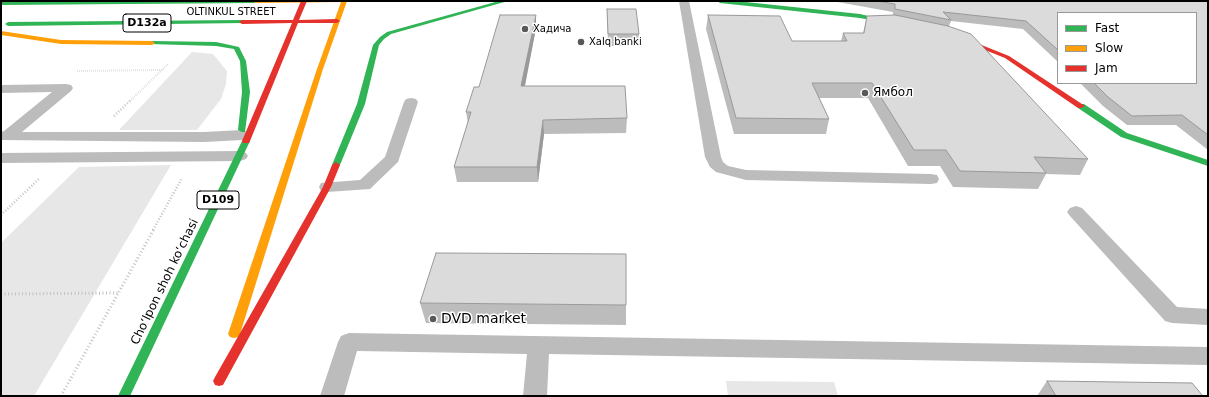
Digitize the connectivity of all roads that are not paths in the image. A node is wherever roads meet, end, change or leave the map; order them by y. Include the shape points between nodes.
1 (90, 1) edge
2 (304, 1) edge
3 (339, 1) edge
4 (344, 1) edge
5 (505, 1) edge
6 (684, 1) edge
7 (720, 1) edge
8 (7, 2) edge
9 (79, 3) junction
10 (320, 11) junction
11 (337, 21) junction
12 (294, 23) junction
13 (1, 24) edge
14 (904, 25) edge
15 (1, 33) edge
16 (948, 34) edge
17 (1, 89) edge
18 (411, 102) dead end
19 (242, 135) junction
20 (4, 136) edge
21 (240, 156) junction
22 (1, 158) edge
23 (1208, 163) edge
24 (931, 179) dead end
25 (327, 187) junction
26 (1076, 212) dead end
27 (1208, 317) edge
28 (539, 345) junction
29 (1208, 356) edge
30 (219, 381) junction
31 (215, 391) dead end
32 (124, 396) edge
33 (332, 396) edge
34 (535, 396) edge

1 - 9 main road
2 - 3 main road, OLTINKUL STREET
2 - 9 main road, OLTINKUL STREET / D132a
2 - 10 main road
2 - 12 main road, Choʻlpon shoh koʻchasi / D109
4 - 10 main road
4 - 11 main road
5 - 25 main road via 400,30 382,38 376,45 361,104
6 - 24 lane via 713,158 722,169 746,175
7 - 14 main road via 860,16
8 - 9 main road, OLTINKUL STREET / D132a
10 - 11 main road
10 - 12 main road
11 - 12 main road, OLTINKUL STREET
11 - 30 main road
12 - 13 main road, OLTINKUL STREET / D132a
12 - 21 main road, Choʻlpon shoh koʻchasi / D109
15 - 19 main road via 62,42 220,44 237,48 243,61 246,92
16 - 23 main road via 1007,57 1124,135
17 - 20 lane via 66,88
18 - 25 lane via 392,159 364,185
19 - 20 lane
19 - 21 main road
21 - 22 lane
21 - 32 main road, Choʻlpon shoh koʻchasi / D109
25 - 30 main road
26 - 27 lane via 1172,315
28 - 29 lane
28 - 33 lane via 349,342
28 - 34 lane
30 - 31 main road

